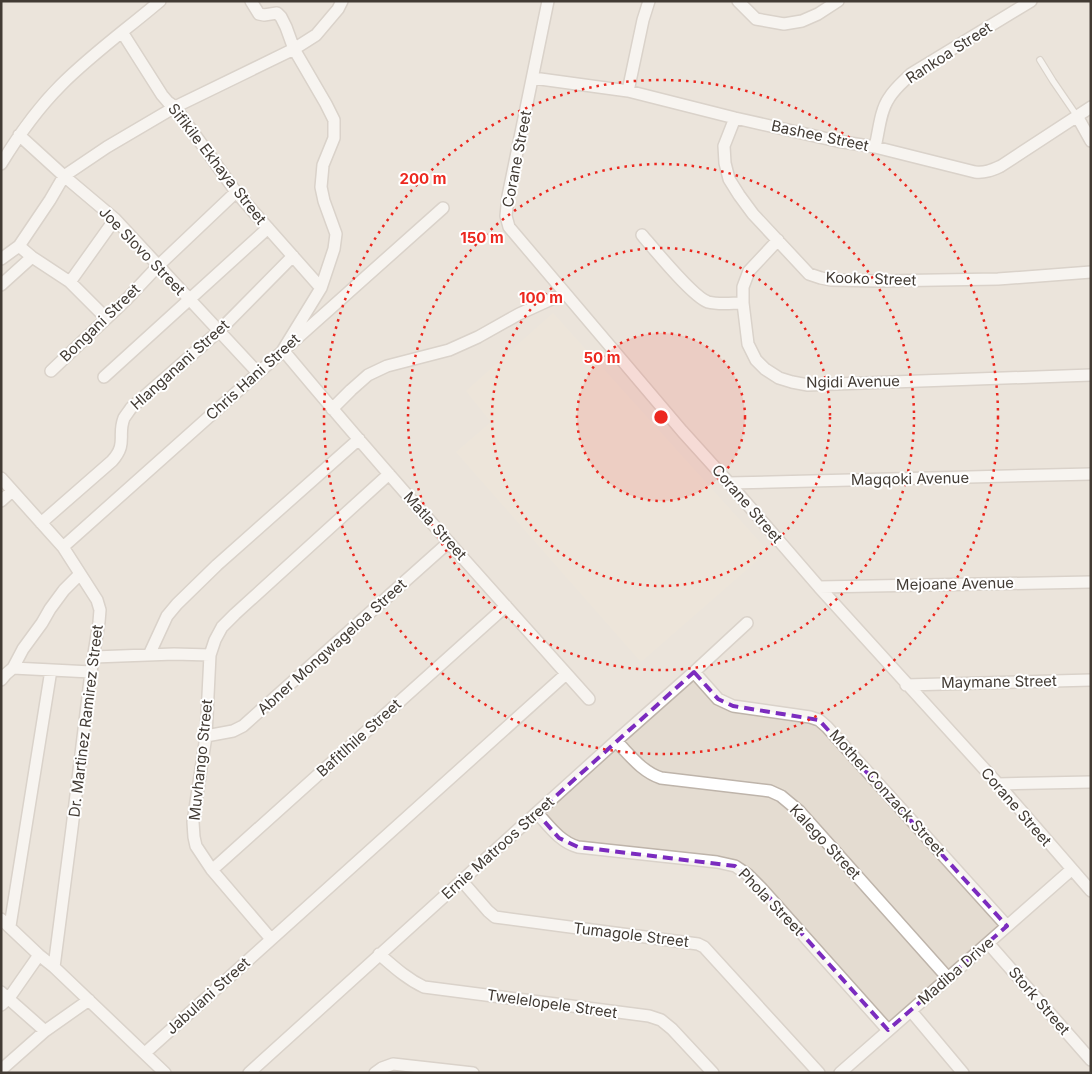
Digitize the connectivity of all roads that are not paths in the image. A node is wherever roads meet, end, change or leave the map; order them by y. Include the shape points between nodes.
1 (160, 1) edge
2 (250, 1) edge
3 (342, 1) edge
4 (548, 1) edge
5 (649, 1) edge
6 (738, 1) edge
7 (838, 1) edge
8 (1031, 1) edge
9 (122, 32) junction
10 (294, 49) junction
11 (1040, 60) dead end
12 (533, 78) junction
13 (628, 90) junction
14 (174, 107) junction
15 (1091, 107) edge
16 (1077, 116) junction
17 (735, 118) junction
18 (19, 135) junction
19 (1091, 141) edge
20 (875, 147) junction
21 (1, 164) edge
22 (64, 176) junction
23 (236, 192) junction
24 (443, 208) dead end
25 (114, 219) junction
26 (268, 228) junction
27 (642, 235) dead end
28 (778, 240) junction
29 (19, 246) junction
30 (293, 256) junction
31 (32, 257) junction
32 (1, 259) edge
33 (158, 266) junction
34 (1091, 272) edge
35 (70, 282) junction
36 (1, 286) edge
37 (321, 288) junction
38 (565, 293) junction
39 (189, 300) junction
40 (743, 303) junction
41 (106, 318) junction
42 (219, 331) junction
43 (283, 350) junction
44 (51, 371) dead end
45 (258, 373) junction
46 (1091, 375) edge
47 (104, 377) dead end
48 (332, 409) junction
49 (359, 439) junction
50 (389, 474) junction
51 (1091, 474) edge
52 (1, 478) edge
53 (729, 483) junction
54 (12, 491) junction
55 (1, 501) edge
56 (42, 523) junction
57 (449, 542) junction
58 (63, 547) junction
59 (80, 574) junction
60 (1091, 582) edge
61 (819, 587) junction
62 (506, 606) junction
63 (747, 623) dead end
64 (149, 655) junction
65 (210, 655) junction
66 (94, 657) junction
67 (13, 668) junction
68 (51, 670) junction
69 (91, 672) junction
70 (694, 672) junction
71 (566, 674) junction
72 (1, 680) edge
73 (1091, 680) edge
74 (906, 685) junction
75 (589, 699) dead end
76 (206, 736) junction
77 (616, 741) junction
78 (1091, 782) edge
79 (998, 784) junction
80 (537, 813) junction
81 (212, 870) junction
82 (1071, 870) junction
83 (1087, 881) edge
84 (462, 882) junction
85 (1091, 891) edge
86 (6, 922) edge
87 (1007, 926) junction
88 (271, 939) junction
89 (988, 943) junction
90 (379, 954) junction
91 (40, 955) junction
92 (54, 966) junction
93 (948, 978) junction
94 (4, 998) edge
95 (89, 1000) junction
96 (910, 1011) junction
97 (888, 1030) junction
98 (45, 1031) junction
99 (145, 1053) junction
100 (1091, 1060) edge
101 (1, 1070) edge
102 (164, 1073) edge
103 (249, 1073) edge
104 (374, 1073) edge
105 (473, 1073) edge
106 (713, 1073) edge
107 (819, 1073) edge
108 (840, 1073) edge
109 (963, 1073) edge

1 - 9 street
2 - 10 street via 260,14 281,17
3 - 10 street via 316,35
4 - 12 street, Corane Street
5 - 13 street
6 - 7 street via 756,19 784,24 802,21
8 - 20 street, Rankoa Street via 911,74 897,87 884,108
9 - 14 street, Sifikile Ekhaya Street via 162,95
9 - 18 street via 60,86
10 - 14 street
10 - 37 street via 334,120 334,138 323,165 322,187 336,234
11 - 16 lane
12 - 13 street, Bashee Street
12 - 38 street, Corane Street via 506,216 509,227
13 - 17 street, Bashee Street
14 - 22 street via 107,146
14 - 23 street, Sifikile Ekhaya Street
15 - 16 street, Bashee Street
16 - 19 street
16 - 20 street, Bashee Street via 990,172 975,172
17 - 20 street, Bashee Street
17 - 28 street, Kooko Street via 724,146 729,179 753,214
18 - 21 street
18 - 22 street, Joe Slovo Street
22 - 25 street, Joe Slovo Street
22 - 29 street
23 - 26 street, Sifikile Ekhaya Street
23 - 33 street, Bongani Street
24 - 43 street, Chris Hani Street
25 - 33 street, Joe Slovo Street
25 - 35 street
26 - 30 street, Sifikile Ekhaya Street
26 - 39 street
27 - 40 street via 700,298 713,303
28 - 34 street, Kooko Street via 809,274 831,280 998,279
28 - 40 street, Ngidi Avenue via 748,271
29 - 31 street
29 - 32 street
30 - 37 street, Sifikile Ekhaya Street
30 - 42 street, Hlanganani Street
31 - 35 street
31 - 36 street
33 - 39 street, Joe Slovo Street
33 - 41 street, Bongani Street
35 - 41 street
37 - 43 street
38 - 48 street via 449,350 387,366 368,375
38 - 53 street, Corane Street
39 - 42 street, Joe Slovo Street
39 - 47 street
40 - 46 street, Ngidi Avenue via 748,344 756,360 778,378 792,382 808,385
41 - 44 street, Bongani Street
42 - 45 street, Joe Slovo Street
42 - 56 street, Hlanganani Street via 132,408 124,418 121,445 112,461
43 - 45 street, Chris Hani Street
43 - 48 street, Matla Street
45 - 58 street, Chris Hani Street
48 - 49 street, Matla Street
49 - 50 street, Matla Street
49 - 64 street via 177,604 167,616
50 - 57 street, Matla Street
50 - 65 street, Muvhango Street via 222,627
51 - 53 street, Magqoki Avenue
52 - 54 street, Dr. Martinez Ramirez Street
53 - 61 street, Corane Street
54 - 55 street
54 - 56 street, Dr. Martinez Ramirez Street
56 - 58 street, Dr. Martinez Ramirez Street
57 - 62 street, Matla Street
57 - 76 street, Abner Mongwageloa Street via 243,726
58 - 59 street, Dr. Martinez Ramirez Street
59 - 66 street, Dr. Martinez Ramirez Street via 100,610
59 - 67 street via 50,609
60 - 61 street, Mejoane Avenue
61 - 74 street, Corane Street
62 - 71 street, Matla Street
62 - 81 street, Bafitlhile Street
63 - 70 street, Ernie Matroos Street
64 - 65 street
64 - 66 street
65 - 76 street, Muvhango Street
66 - 69 street, Dr. Martinez Ramirez Street
67 - 68 street
67 - 72 street
68 - 69 street
68 - 86 street
69 - 92 street, Dr. Martinez Ramirez Street
70 - 77 street, Ernie Matroos Street
70 - 87 street, Mother Conzack Street via 718,699 733,706 819,720
71 - 75 street, Matla Street
71 - 88 street
73 - 74 street, Maymane Street
74 - 79 street, Corane Street
76 - 81 street, Muvhango Street via 193,822 196,846
77 - 80 street, Ernie Matroos Street
77 - 93 street, Kalego Street via 655,776 770,791 781,796
78 - 79 street
79 - 82 street, Corane Street
80 - 84 street, Ernie Matroos Street
80 - 97 street, Phola Street via 560,838 578,847 735,866 761,888
81 - 88 street, Muvhango Street
82 - 83 street, Corane Street
82 - 87 street, Madiba Drive
83 - 85 street, Corane Street
84 - 90 street, Ernie Matroos Street
84 - 107 street, Tumagole Street via 496,917 704,947
86 - 91 street
87 - 89 street, Madiba Drive
88 - 99 street, Jabulani Street
89 - 93 street, Madiba Drive
89 - 100 street, Stork Street
90 - 103 street, Ernie Matroos Street
90 - 106 street, Twelelopele Street via 402,974 424,987 661,1020
91 - 92 street
91 - 94 street
92 - 95 street
93 - 96 street, Madiba Drive
94 - 98 street
95 - 98 street
95 - 99 street
96 - 97 street, Madiba Drive
96 - 109 street
97 - 108 street, Madiba Drive
98 - 101 street
99 - 102 street
104 - 105 street via 393,1064

